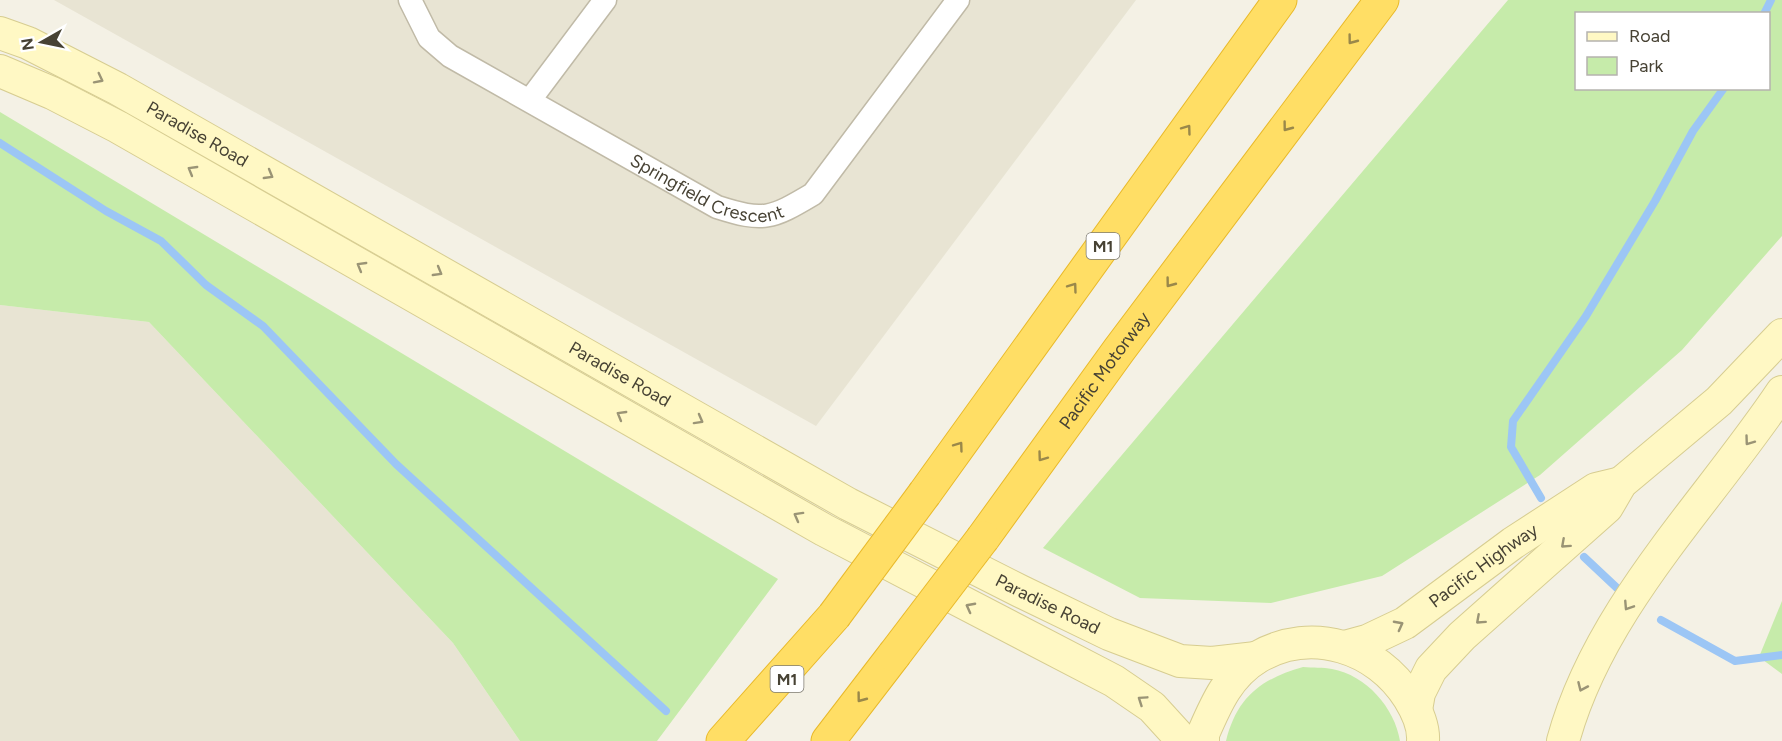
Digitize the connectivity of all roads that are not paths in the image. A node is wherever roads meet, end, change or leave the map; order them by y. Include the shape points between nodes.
1 (410, 0) edge
2 (605, 0) edge
3 (958, 0) edge
4 (1280, 0) edge
5 (1382, 0) edge
6 (0, 33) edge
7 (0, 71) edge
8 (530, 100) junction
9 (1782, 334) edge
10 (1782, 392) edge
11 (1621, 483) junction
12 (834, 616) junction
13 (1345, 647) junction
14 (1257, 658) junction
15 (1423, 731) edge
16 (723, 741) edge
17 (739, 741) edge
18 (828, 741) edge
19 (1183, 741) edge
20 (1203, 741) edge
21 (1563, 741) edge

1 - 8 street, Springfield Crescent via 429,38 450,56
2 - 8 street
3 - 8 street, Springfield Crescent via 813,194 781,213 750,218 717,207
12 -> 4 highway, M1, bridge
5 -> 18 highway, Pacific Motorway, bridge
6 -> 14 main road, Paradise Road via 118,89 848,504 1020,591 1109,634 1180,661 1212,663
19 -> 7 main road, Paradise Road via 1152,707 1114,681 824,530 118,127
9 - 11 main road, Pacific Highway via 1719,401
10 -> 21 main road via 1647,575 1608,636 1570,716
13 -> 11 main road, Pacific Highway via 1405,623 1493,556 1568,507 1596,489
11 -> 15 main road, Pacific Highway via 1606,507 1462,636 1431,669 1419,693
12 - 16 highway
12 - 17 highway, M1
13 - 14 main road via 1315,642 1284,646
13 - 15 main road via 1375,660 1399,682
14 - 20 main road via 1222,690

